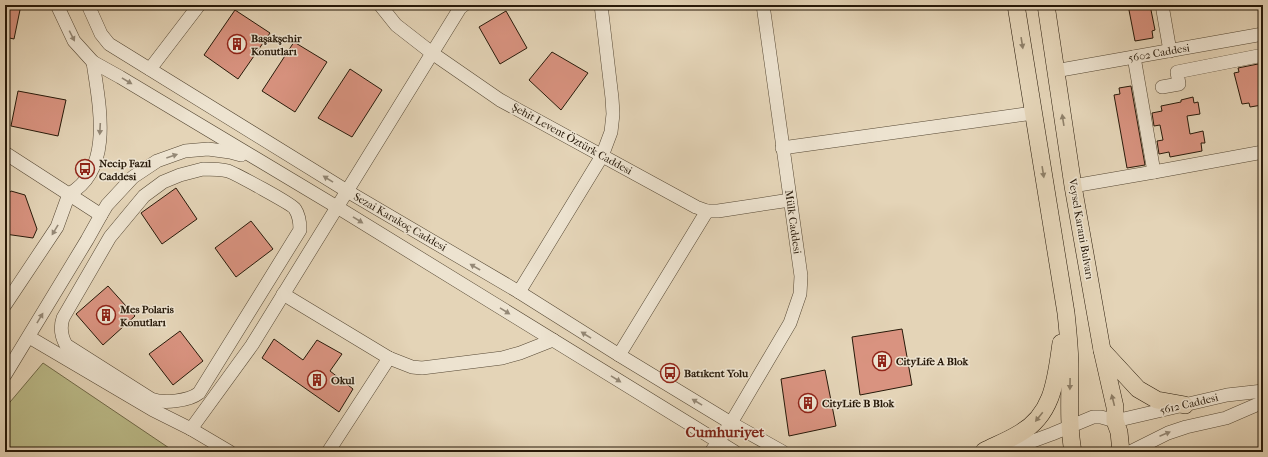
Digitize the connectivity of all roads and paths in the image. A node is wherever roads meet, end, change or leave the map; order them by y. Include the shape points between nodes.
1 (57, 5) edge
2 (88, 5) edge
3 (199, 5) edge
4 (380, 5) edge
5 (464, 5) edge
6 (601, 5) edge
7 (763, 5) edge
8 (1016, 5) edge
9 (1046, 5) edge
10 (1162, 5) edge
11 (1263, 34) edge
12 (1170, 51) junction
13 (432, 53) junction
14 (1263, 55) edge
15 (1134, 57) junction
16 (93, 62) junction
17 (150, 69) junction
18 (1055, 71) junction
19 (1162, 87) dead end
20 (1033, 113) junction
21 (782, 148) junction
22 (1263, 152) edge
23 (5, 153) edge
24 (602, 156) junction
25 (260, 162) junction
26 (1154, 172) junction
27 (1073, 186) junction
28 (347, 191) junction
29 (69, 194) junction
30 (790, 200) junction
31 (337, 207) junction
32 (707, 211) junction
33 (101, 215) junction
34 (519, 292) junction
35 (283, 294) junction
36 (5, 305) edge
37 (1066, 313) junction
38 (235, 335) junction
39 (29, 337) junction
40 (553, 340) junction
41 (252, 345) junction
42 (1102, 350) junction
43 (619, 356) junction
44 (389, 358) junction
45 (5, 375) edge
46 (1263, 390) edge
47 (1263, 402) edge
48 (1185, 405) junction
49 (1116, 421) junction
50 (731, 422) junction
51 (1070, 428) junction
52 (191, 429) junction
53 (714, 447) edge
54 (230, 452) edge
55 (328, 452) edge
56 (735, 452) edge
57 (783, 452) edge
58 (983, 452) edge
59 (1073, 452) edge
60 (1121, 452) edge
61 (1130, 452) edge

1 -> 16 street via 74,41
2 - 17 street, Sezai Karakoç Caddesi via 101,34 109,44
3 - 17 street
4 - 13 street, Şehit Levent Öztürk Caddesi via 396,25
5 - 13 street
6 - 24 street via 613,114
7 - 21 street, Mülk Caddesi
8 -> 20 main road
9 - 18 main road, Veysel Karani Bulvarı
10 - 12 street
11 - 12 street, 5602 Caddesi
12 - 15 street, 5602 Caddesi
13 - 24 street, Şehit Levent Öztürk Caddesi via 500,100
13 - 28 street
14 - 19 street via 1177,72 1179,84
15 - 18 street, 5602 Caddesi
15 - 26 street
16 -> 25 street
16 -> 29 street via 101,122 97,156 87,180 79,189
28 -> 17 street, Sezai Karakoç Caddesi
27 -> 18 main road, Veysel Karani Bulvarı
20 - 21 street
20 -> 37 main road
21 - 30 street, Mülk Caddesi
22 - 26 street
23 - 29 street
24 - 32 street, Şehit Levent Öztürk Caddesi
24 - 34 street
25 - 31 street
33 -> 25 street via 133,177 157,161 185,151 208,149 230,152
26 - 27 street
27 - 42 main road, Veysel Karani Bulvarı
28 - 31 street
34 -> 28 street, Sezai Karakoç Caddesi
29 - 33 street
29 -> 36 street via 57,227
30 - 32 street, Şehit Levent Öztürk Caddesi
30 - 50 street, Mülk Caddesi via 801,276 800,294 790,323
31 - 35 street
31 -> 40 street
32 - 43 street
39 -> 33 street
43 -> 34 street, Sezai Karakoç Caddesi
35 - 41 street
35 - 44 street
37 -> 51 main road via 1070,354
37 -> 58 main road via 1056,382 1042,413 1021,433
38 - 38 street via 199,393 189,398 162,402 151,399 66,345 61,324 110,237 144,196 163,182 180,175 203,169 218,169 248,180 295,208 300,222 300,230
38 - 41 street
39 - 45 street
39 - 52 street via 153,410
40 - 44 street via 502,358 422,368
40 -> 53 street
41 - 52 street
42 - 48 main road via 1138,389 1157,400
49 -> 42 main road, Veysel Karani Bulvarı
50 -> 43 street, Sezai Karakoç Caddesi
44 - 55 street
46 - 48 street, 5612 Caddesi
61 -> 47 street, 5612 Caddesi via 1168,433 1226,418
48 - 49 street, 5612 Caddesi
49 - 51 street via 1093,417 1082,420
49 - 60 main road, Veysel Karani Bulvarı
50 - 53 street, Mülk Caddesi
50 - 57 street, Sezai Karakoç Caddesi
51 - 58 street via 1033,441
51 - 59 main road
52 - 54 street
53 - 56 street

